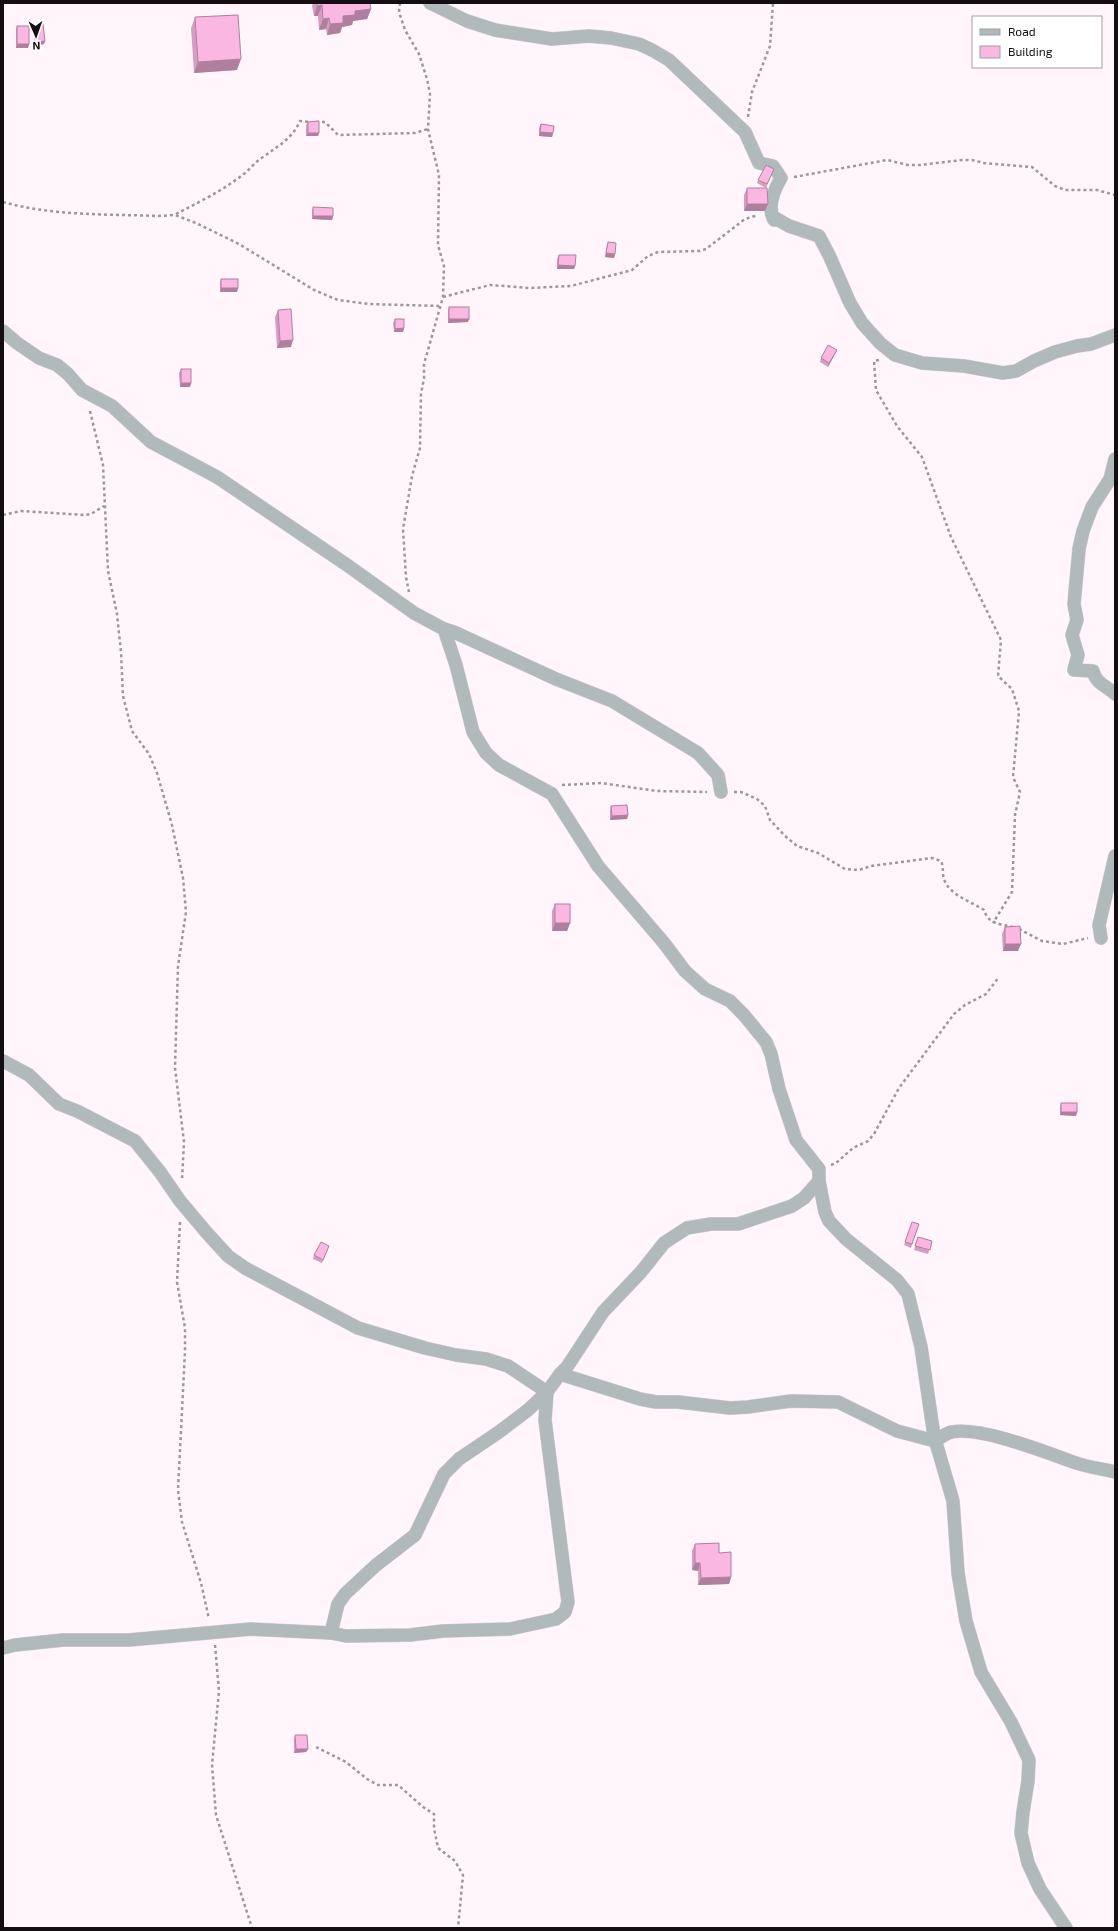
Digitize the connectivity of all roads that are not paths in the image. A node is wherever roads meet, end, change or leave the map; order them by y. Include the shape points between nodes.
1 (430, 3) edge
2 (3, 331) edge
3 (1115, 335) edge
4 (1115, 459) edge
5 (444, 629) junction
6 (1115, 694) edge
7 (720, 792) road end
8 (1115, 856) edge
9 (1101, 938) road end
10 (3, 1061) edge
11 (819, 1175) junction
12 (560, 1374) junction
13 (547, 1392) junction
14 (935, 1441) junction
15 (1115, 1472) edge
16 (330, 1633) junction
17 (3, 1648) edge
18 (1066, 1928) edge

1 - 3 street via 467,21 495,30 552,38 611,38 639,44 669,60 745,132 759,163 774,166 781,178 774,191 770,214 774,220 775,218 789,226 819,236 862,323 895,355 922,363 964,366 1003,373 1016,371 1055,352 1091,344
2 - 5 street via 39,358 57,365 82,390 112,406 151,442 217,477 414,613
4 - 6 street via 1110,479 1092,507 1083,531 1074,604 1077,620 1072,635 1078,655 1074,670 1092,671 1102,685
5 - 7 street via 612,701 698,754 718,774
5 - 11 street via 473,732 486,753 499,765 552,794 598,866 685,971 705,989 730,1001 766,1042 796,1140
8 - 9 street via 1099,925
10 - 13 street via 29,1075 59,1104 135,1141 180,1201 228,1256 245,1268 358,1328 425,1348 494,1361 508,1366
11 - 12 street via 804,1198 792,1206 738,1224 711,1224 687,1228 664,1244 603,1312
11 - 14 street via 829,1221 846,1239 897,1280 908,1294 921,1347
12 - 13 street
12 - 14 street via 656,1402 730,1408 748,1408 791,1401 838,1402 897,1431
13 - 16 street via 499,1432 459,1459 444,1474 415,1535 389,1554 345,1594 338,1604
13 - 16 street via 545,1420 568,1602 565,1612 556,1618 510,1629 346,1636
14 - 15 street via 952,1432 971,1432 1059,1456 1077,1464
14 - 18 street via 953,1501 958,1573 973,1650 981,1672 1011,1722 1029,1760 1021,1833 1028,1863
16 - 17 street via 251,1629 129,1640 63,1640

